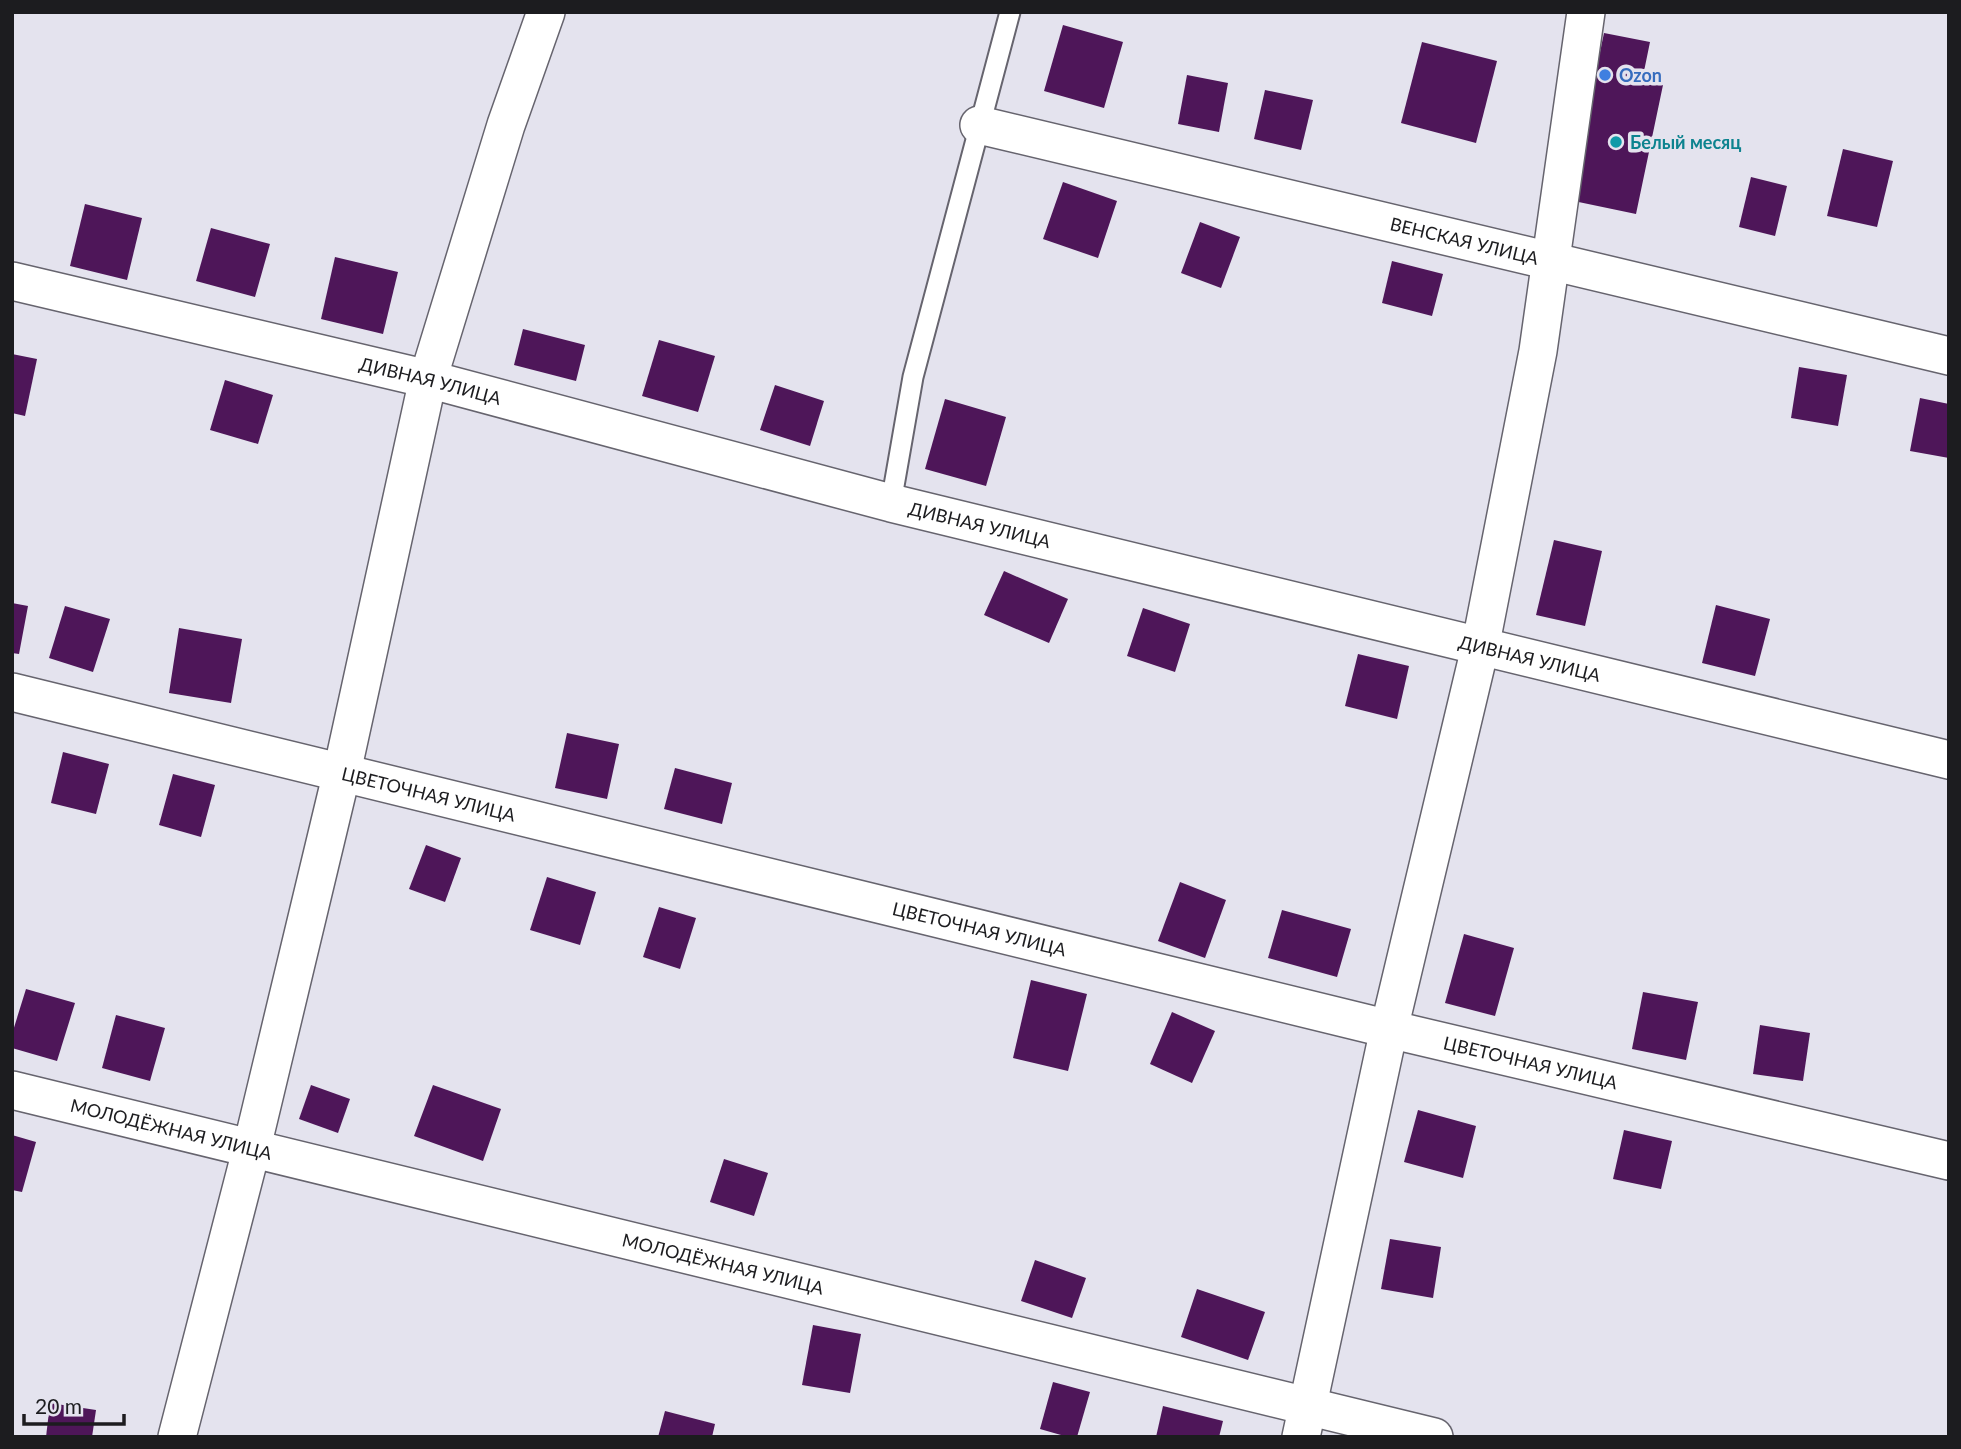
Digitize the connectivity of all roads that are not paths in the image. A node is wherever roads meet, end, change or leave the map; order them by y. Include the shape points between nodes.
1 (545, 12) edge
2 (1010, 12) edge
3 (1586, 12) edge
4 (979, 125) junction
5 (1552, 262) junction
6 (12, 281) edge
7 (1949, 356) edge
8 (428, 379) junction
9 (891, 503) junction
10 (1480, 648) junction
11 (12, 692) edge
12 (1949, 760) edge
13 (341, 772) junction
14 (1389, 1029) junction
15 (12, 1090) edge
16 (252, 1147) junction
17 (1949, 1161) edge
18 (1304, 1421) edge
19 (177, 1437) edge
20 (1434, 1437) edge

1 - 8 street
2 - 4 lane
3 - 5 street
4 - 5 street, ВЕНСКАЯ УЛИЦА
4 - 9 lane via 913,377
5 - 7 street, ВЕНСКАЯ УЛИЦА
5 - 10 street
6 - 8 street, ДИВНАЯ УЛИЦА
8 - 9 street, ДИВНАЯ УЛИЦА
8 - 13 street
9 - 10 street, ДИВНАЯ УЛИЦА
10 - 12 street, ДИВНАЯ УЛИЦА
10 - 14 street
11 - 13 street, ЦВЕТОЧНАЯ УЛИЦА
13 - 14 street, ЦВЕТОЧНАЯ УЛИЦА
13 - 16 street
14 - 17 street, ЦВЕТОЧНАЯ УЛИЦА
14 - 18 street
15 - 16 street, МОЛОДЁЖНАЯ УЛИЦА
16 - 18 street, МОЛОДЁЖНАЯ УЛИЦА
16 - 19 street
18 - 20 street, МОЛОДЁЖНАЯ УЛИЦА

